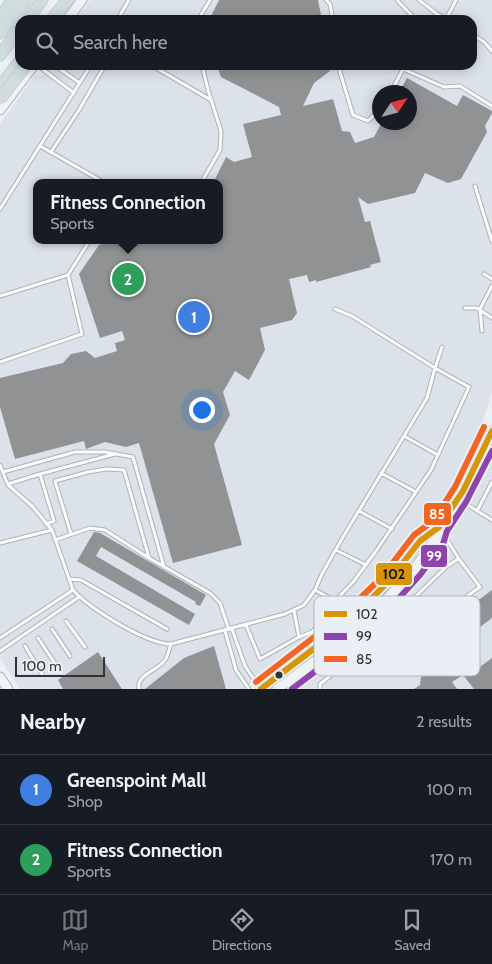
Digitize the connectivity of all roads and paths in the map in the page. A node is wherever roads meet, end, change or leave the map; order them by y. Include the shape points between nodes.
1 (13, 0) edge
2 (25, 0) edge
3 (42, 0) edge
4 (61, 0) edge
5 (67, 0) edge
6 (72, 0) edge
7 (82, 0) edge
8 (129, 0) edge
9 (210, 0) edge
10 (326, 0) edge
11 (332, 0) edge
12 (397, 0) edge
13 (419, 0) edge
14 (456, 0) edge
15 (330, 4) junction
16 (437, 14) edge
17 (30, 15) edge
18 (54, 15) edge
19 (55, 15) edge
20 (62, 15) edge
21 (71, 15) edge
22 (120, 15) edge
23 (201, 15) edge
24 (332, 15) edge
25 (411, 15) edge
26 (449, 15) edge
27 (0, 17) edge
28 (0, 33) edge
29 (15, 36) edge
30 (477, 37) edge
31 (492, 51) edge
32 (0, 55) edge
33 (15, 68) edge
34 (21, 70) edge
35 (22, 70) edge
36 (31, 70) edge
37 (42, 70) edge
38 (61, 70) edge
39 (88, 70) edge
40 (103, 70) edge
41 (160, 70) edge
42 (203, 70) edge
43 (340, 70) edge
44 (402, 70) edge
45 (405, 70) edge
46 (80, 83) junction
47 (395, 85) edge
48 (0, 87) edge
49 (74, 93) junction
50 (0, 99) edge
51 (211, 100) junction
52 (492, 106) edge
53 (0, 108) edge
54 (372, 117) edge
55 (40, 146) junction
56 (51, 152) junction
57 (98, 179) edge
58 (203, 179) edge
59 (475, 186) dead end
60 (0, 209) edge
61 (492, 241) edge
62 (87, 244) edge
63 (484, 274) dead end
64 (68, 275) junction
65 (492, 279) edge
66 (492, 286) edge
67 (0, 296) edge
68 (464, 308) dead end
69 (335, 309) dead end
70 (480, 309) junction
71 (492, 318) edge
72 (482, 331) dead end
73 (442, 347) dead end
74 (0, 362) edge
75 (435, 368) junction
76 (404, 436) junction
77 (491, 437) edge
78 (116, 454) junction
79 (438, 455) junction
80 (0, 465) edge
81 (2, 472) junction
82 (381, 473) junction
83 (40, 474) junction
84 (492, 482) edge
85 (8, 485) junction
86 (416, 492) junction
87 (458, 498) junction
88 (359, 511) junction
89 (477, 511) junction
90 (492, 520) edge
91 (46, 524) junction
92 (439, 527) junction
93 (392, 529) junction
94 (52, 530) junction
95 (71, 534) junction
96 (55, 540) junction
97 (0, 543) edge
98 (336, 550) junction
99 (149, 558) junction
100 (459, 559) junction
101 (366, 565) junction
102 (164, 567) junction
103 (69, 579) junction
104 (72, 590) junction
105 (315, 590) junction
106 (326, 596) edge
107 (340, 596) edge
108 (374, 596) edge
109 (389, 596) edge
110 (416, 596) edge
111 (467, 596) edge
112 (79, 597) junction
113 (294, 610) junction
114 (66, 621) dead end
115 (246, 625) junction
116 (52, 629) dead end
117 (167, 629) dead end
118 (229, 630) junction
119 (314, 630) edge
120 (299, 637) junction
121 (0, 638) edge
122 (38, 638) dead end
123 (171, 644) junction
124 (25, 646) dead end
125 (85, 648) dead end
126 (314, 649) edge
127 (0, 651) edge
128 (70, 656) dead end
129 (314, 661) edge
130 (56, 666) dead end
131 (42, 674) dead end
132 (330, 676) edge
133 (0, 677) edge
134 (8, 689) edge
135 (139, 689) edge
136 (249, 689) edge
137 (261, 689) edge
138 (277, 689) edge
139 (320, 689) edge

1 - 27 highway
2 - 28 highway
3 - 17 highway
4 - 18 highway
5 - 19 highway
6 - 20 highway
7 - 21 street
8 - 22 lane
9 - 23 lane
10 - 15 lane
11 - 15 lane
12 - 25 lane
13 - 16 lane
14 - 26 lane
15 - 24 lane
29 - 32 highway
30 - 31 lane
33 - 48 highway
34 - 50 highway, bridge
35 - 53 highway
36 - 53 street
37 - 49 lane
38 - 46 lane
39 - 46 lane
40 - 56 lane
41 - 51 lane
42 - 51 lane
43 - 54 lane via 353,115 368,121
44 - 47 lane
45 - 52 lane via 444,87 460,86
46 - 49 lane
49 - 55 lane
51 - 58 lane via 221,131 220,150
55 - 56 lane
55 - 60 lane
56 - 57 lane
59 - 61 lane
62 - 64 lane
63 - 65 lane
64 - 67 lane
64 - 74 lane via 82,334
66 - 70 lane
68 - 70 lane
69 - 75 lane via 352,316
70 - 71 lane
70 - 72 lane
73 - 75 lane
75 - 76 lane via 427,398
75 - 79 lane via 469,387
76 - 79 lane
76 - 82 lane
77 - 87 street
78 - 81 lane via 75,452
78 - 83 lane
78 - 102 lane via 132,457
79 - 86 lane
80 - 81 lane
81 - 85 lane
82 - 86 lane
82 - 88 lane
83 - 85 lane
83 - 91 lane via 54,521
84 - 89 lane
85 - 91 lane via 32,506
86 - 93 lane
87 - 89 lane
87 - 92 street
88 - 93 lane
88 - 98 lane
89 - 90 lane
91 - 94 lane
92 - 100 lane
92 - 108 street via 425,535
92 - 109 street via 435,540
93 - 101 lane
94 - 96 lane
94 - 97 lane
95 - 96 lane
95 - 99 lane via 90,528 105,530
95 - 99 lane via 55,481 106,469 124,470
96 - 103 lane
98 - 101 lane
98 - 105 lane
99 - 102 lane
100 - 110 lane
100 - 111 lane via 480,587
101 - 107 lane
102 - 118 lane via 210,593 220,603
103 - 104 lane
103 - 117 lane via 81,580
104 - 112 lane
104 - 121 lane
105 - 106 lane
105 - 113 lane via 304,605
112 - 123 lane via 146,638
112 - 127 lane
113 - 115 lane
113 - 120 lane
114 - 125 lane
115 - 118 lane
115 - 120 lane via 260,659
116 - 128 lane
118 - 123 lane
118 - 136 lane via 236,670
118 - 137 lane via 245,666
119 - 120 lane
122 - 130 lane
123 - 135 lane via 165,661 139,680
124 - 131 lane
126 - 137 street
129 - 138 street
132 - 139 lane via 320,684
133 - 134 street

